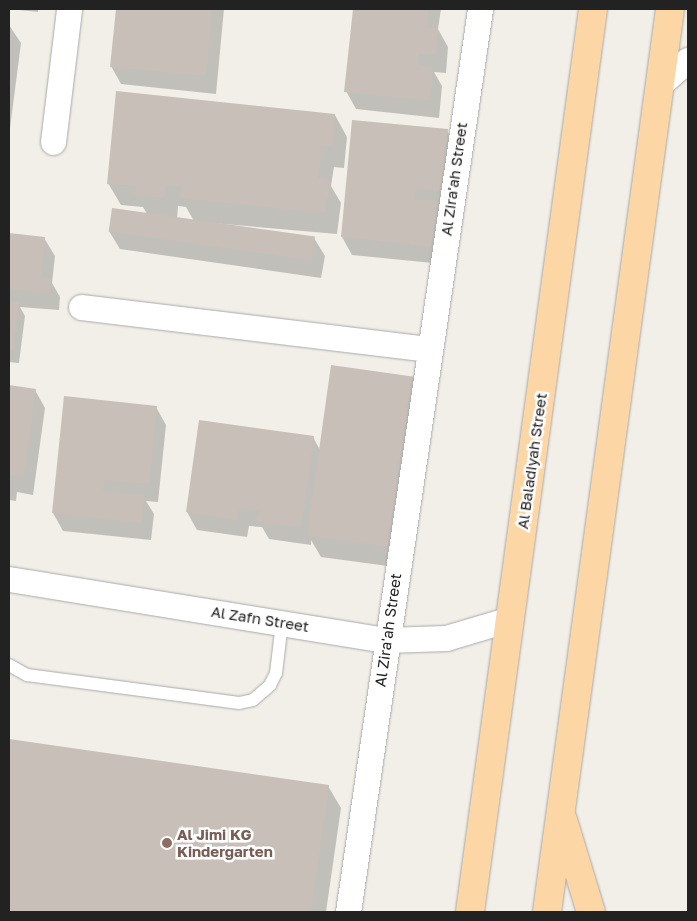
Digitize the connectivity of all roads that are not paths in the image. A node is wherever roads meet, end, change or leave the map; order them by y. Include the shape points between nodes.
1 (69, 9) edge
2 (480, 9) edge
3 (594, 9) edge
4 (670, 9) edge
5 (688, 60) edge
6 (660, 84) junction
7 (53, 142) dead end
8 (80, 307) dead end
9 (429, 349) junction
10 (9, 579) edge
11 (510, 619) junction
12 (282, 623) junction
13 (386, 640) junction
14 (9, 665) edge
15 (560, 812) junction
16 (348, 912) edge
17 (470, 912) edge
18 (547, 912) edge
19 (591, 912) edge

1 - 7 street
2 - 9 street, Al Zira'ah Street
3 - 11 main road, Al Baladiyah Street
4 - 6 main road
5 - 6 street
6 - 15 main road
8 - 9 street
9 - 13 street, Al Zira'ah Street
10 - 12 street, Al Zafn Street
11 - 13 street, Al Zafn Street via 446,638
11 - 17 main road, Al Baladiyah Street
12 - 13 street, Al Zafn Street
12 - 14 lane via 276,673 270,686 253,700 239,703 27,675
13 - 16 street, Al Zira'ah Street
15 - 18 main road
15 - 19 main road

